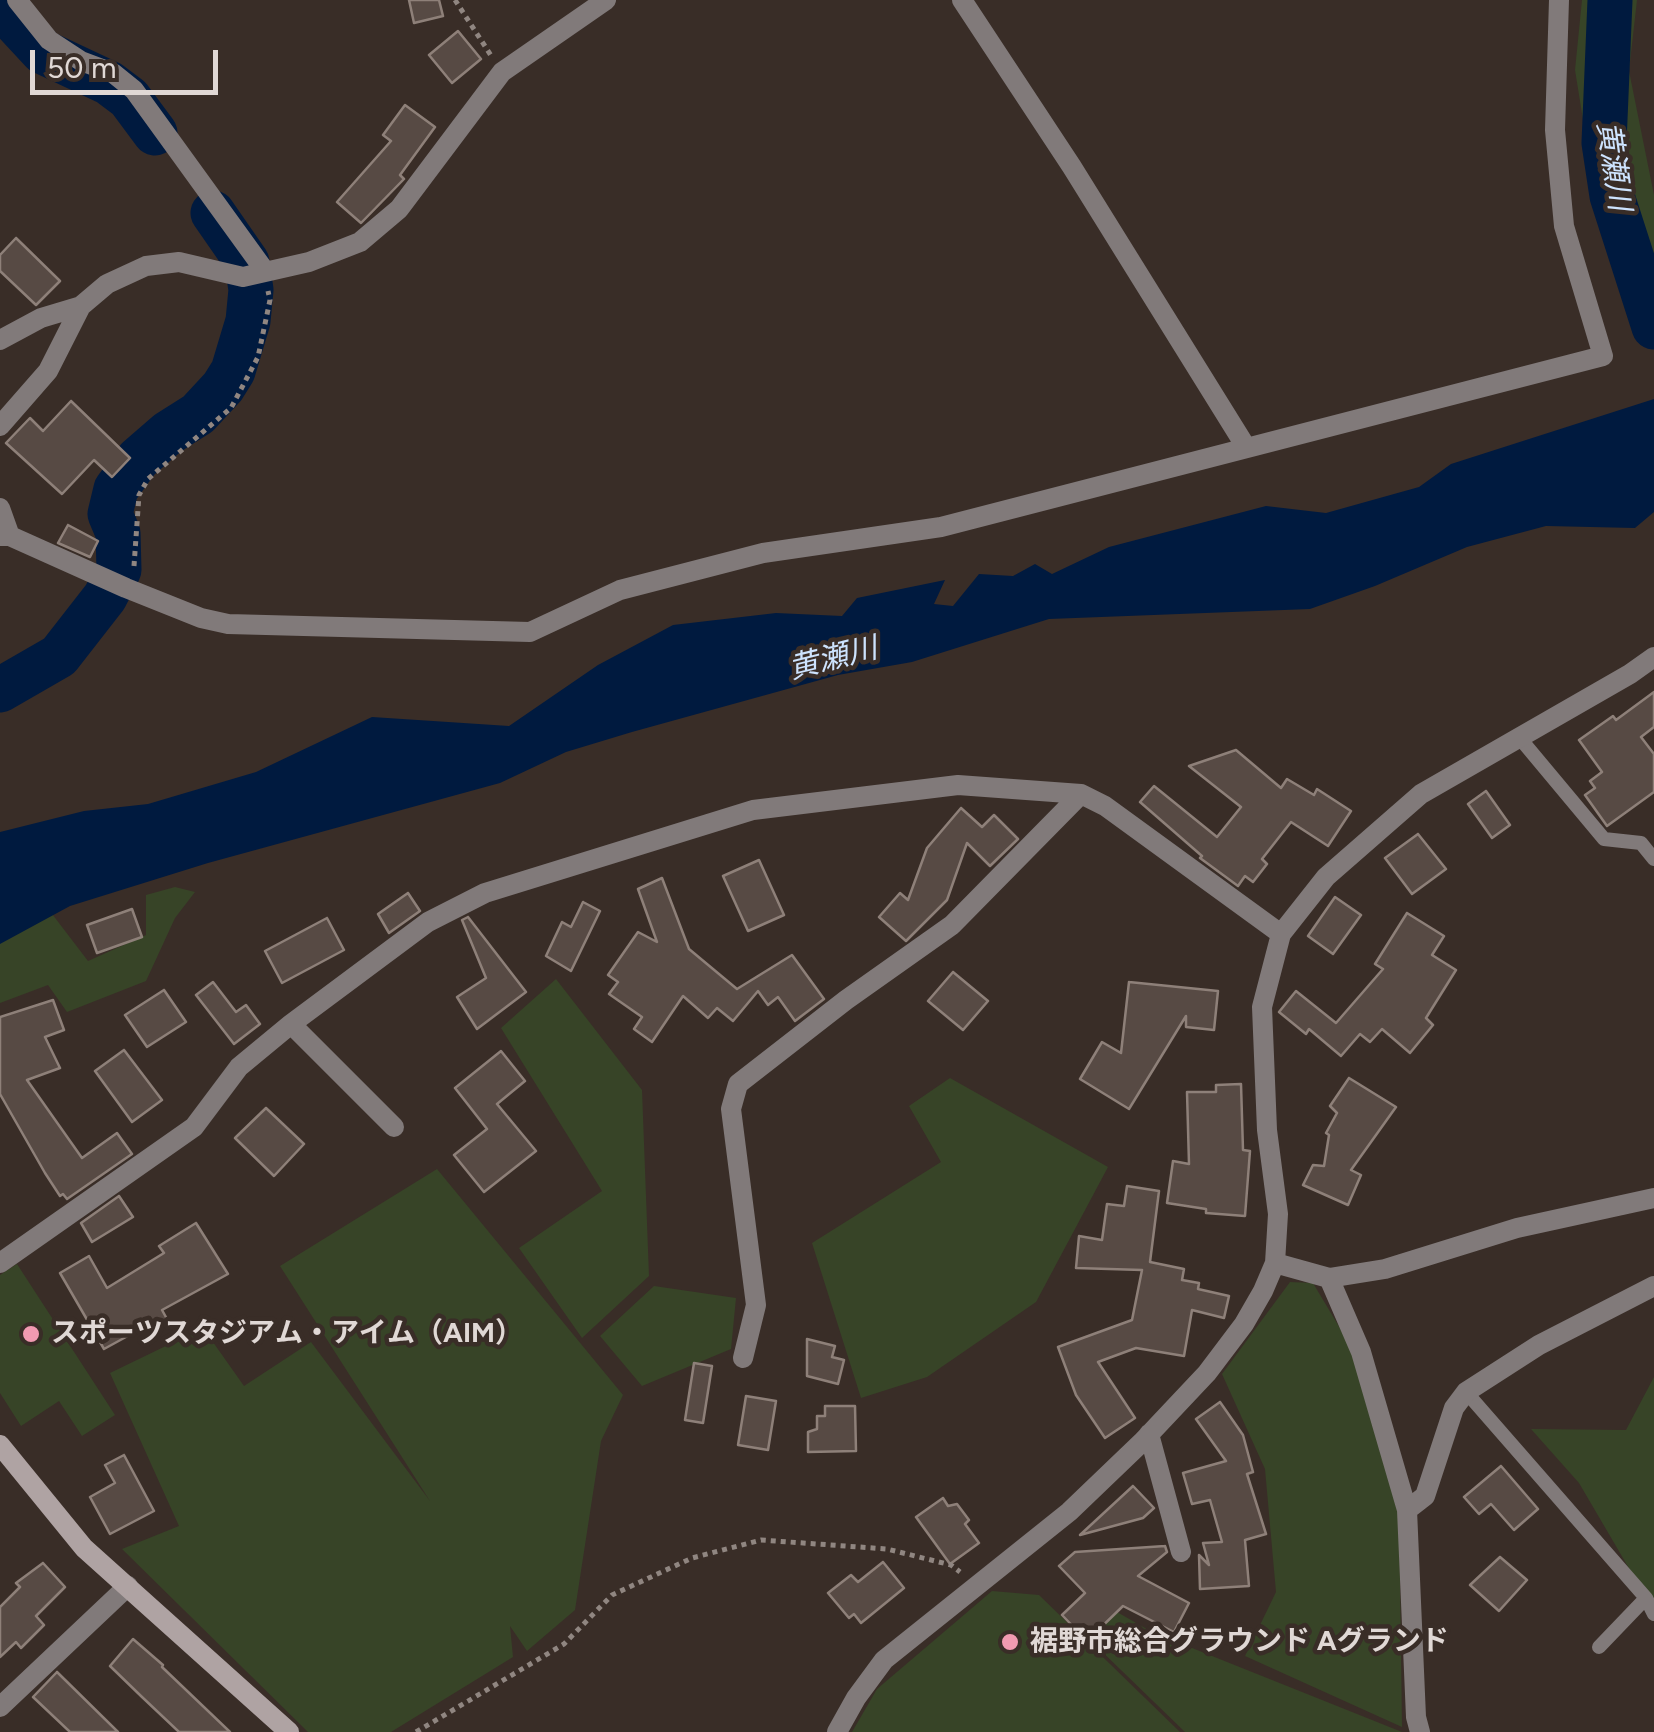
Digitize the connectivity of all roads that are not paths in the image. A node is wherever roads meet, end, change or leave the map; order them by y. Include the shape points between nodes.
1 (17, 0) edge
2 (606, 0) edge
3 (962, 0) edge
4 (1559, 0) edge
5 (257, 273) junction
6 (81, 306) junction
7 (0, 340) edge
8 (0, 426) edge
9 (1246, 447) junction
10 (0, 508) edge
11 (5, 536) edge
12 (1654, 657) edge
13 (1518, 736) junction
14 (1081, 794) junction
15 (1654, 859) edge
16 (1281, 934) junction
17 (291, 1024) junction
18 (394, 1127) dead end
19 (1654, 1198) edge
20 (0, 1263) edge
21 (1275, 1263) junction
22 (1329, 1278) junction
23 (1654, 1286) edge
24 (743, 1358) dead end
25 (1466, 1392) junction
26 (1149, 1434) junction
27 (0, 1445) edge
28 (1407, 1510) junction
29 (1181, 1552) dead end
30 (128, 1586) junction
31 (1646, 1598) junction
32 (1654, 1614) edge
33 (1599, 1647) dead end
34 (0, 1707) edge
35 (289, 1732) edge
36 (837, 1732) edge
37 (1420, 1732) edge

1 - 5 street via 49,40 134,90
2 - 5 street via 502,72 399,210 373,232 309,262
3 - 9 street
4 - 9 street via 1555,130 1564,226 1603,356
5 - 6 street via 179,262 146,266 107,284
6 - 7 street
6 - 8 street via 48,371
9 - 11 street via 941,527 762,552 620,590 530,632 228,624
10 - 11 street
12 - 13 street
13 - 15 lane via 1604,839 1641,843
13 - 16 street via 1397,814 1326,878
14 - 16 street
14 - 17 street via 958,785 753,810 485,893 428,922
14 - 24 street via 952,924 738,1084 731,1109 756,1304
16 - 21 street via 1262,1007 1278,1214
17 - 18 street
17 - 20 street via 239,1067 194,1127
19 - 22 street
21 - 22 street
21 - 26 street via 1244,1324
22 - 28 street via 1361,1352
23 - 25 street via 1539,1344
25 - 28 street via 1454,1408 1425,1496
25 - 31 lane
26 - 29 street
26 - 36 street via 1069,1512 884,1660
27 - 30 street via 84,1548
28 - 37 street
30 - 34 street
30 - 35 street
31 - 32 lane
31 - 33 lane

